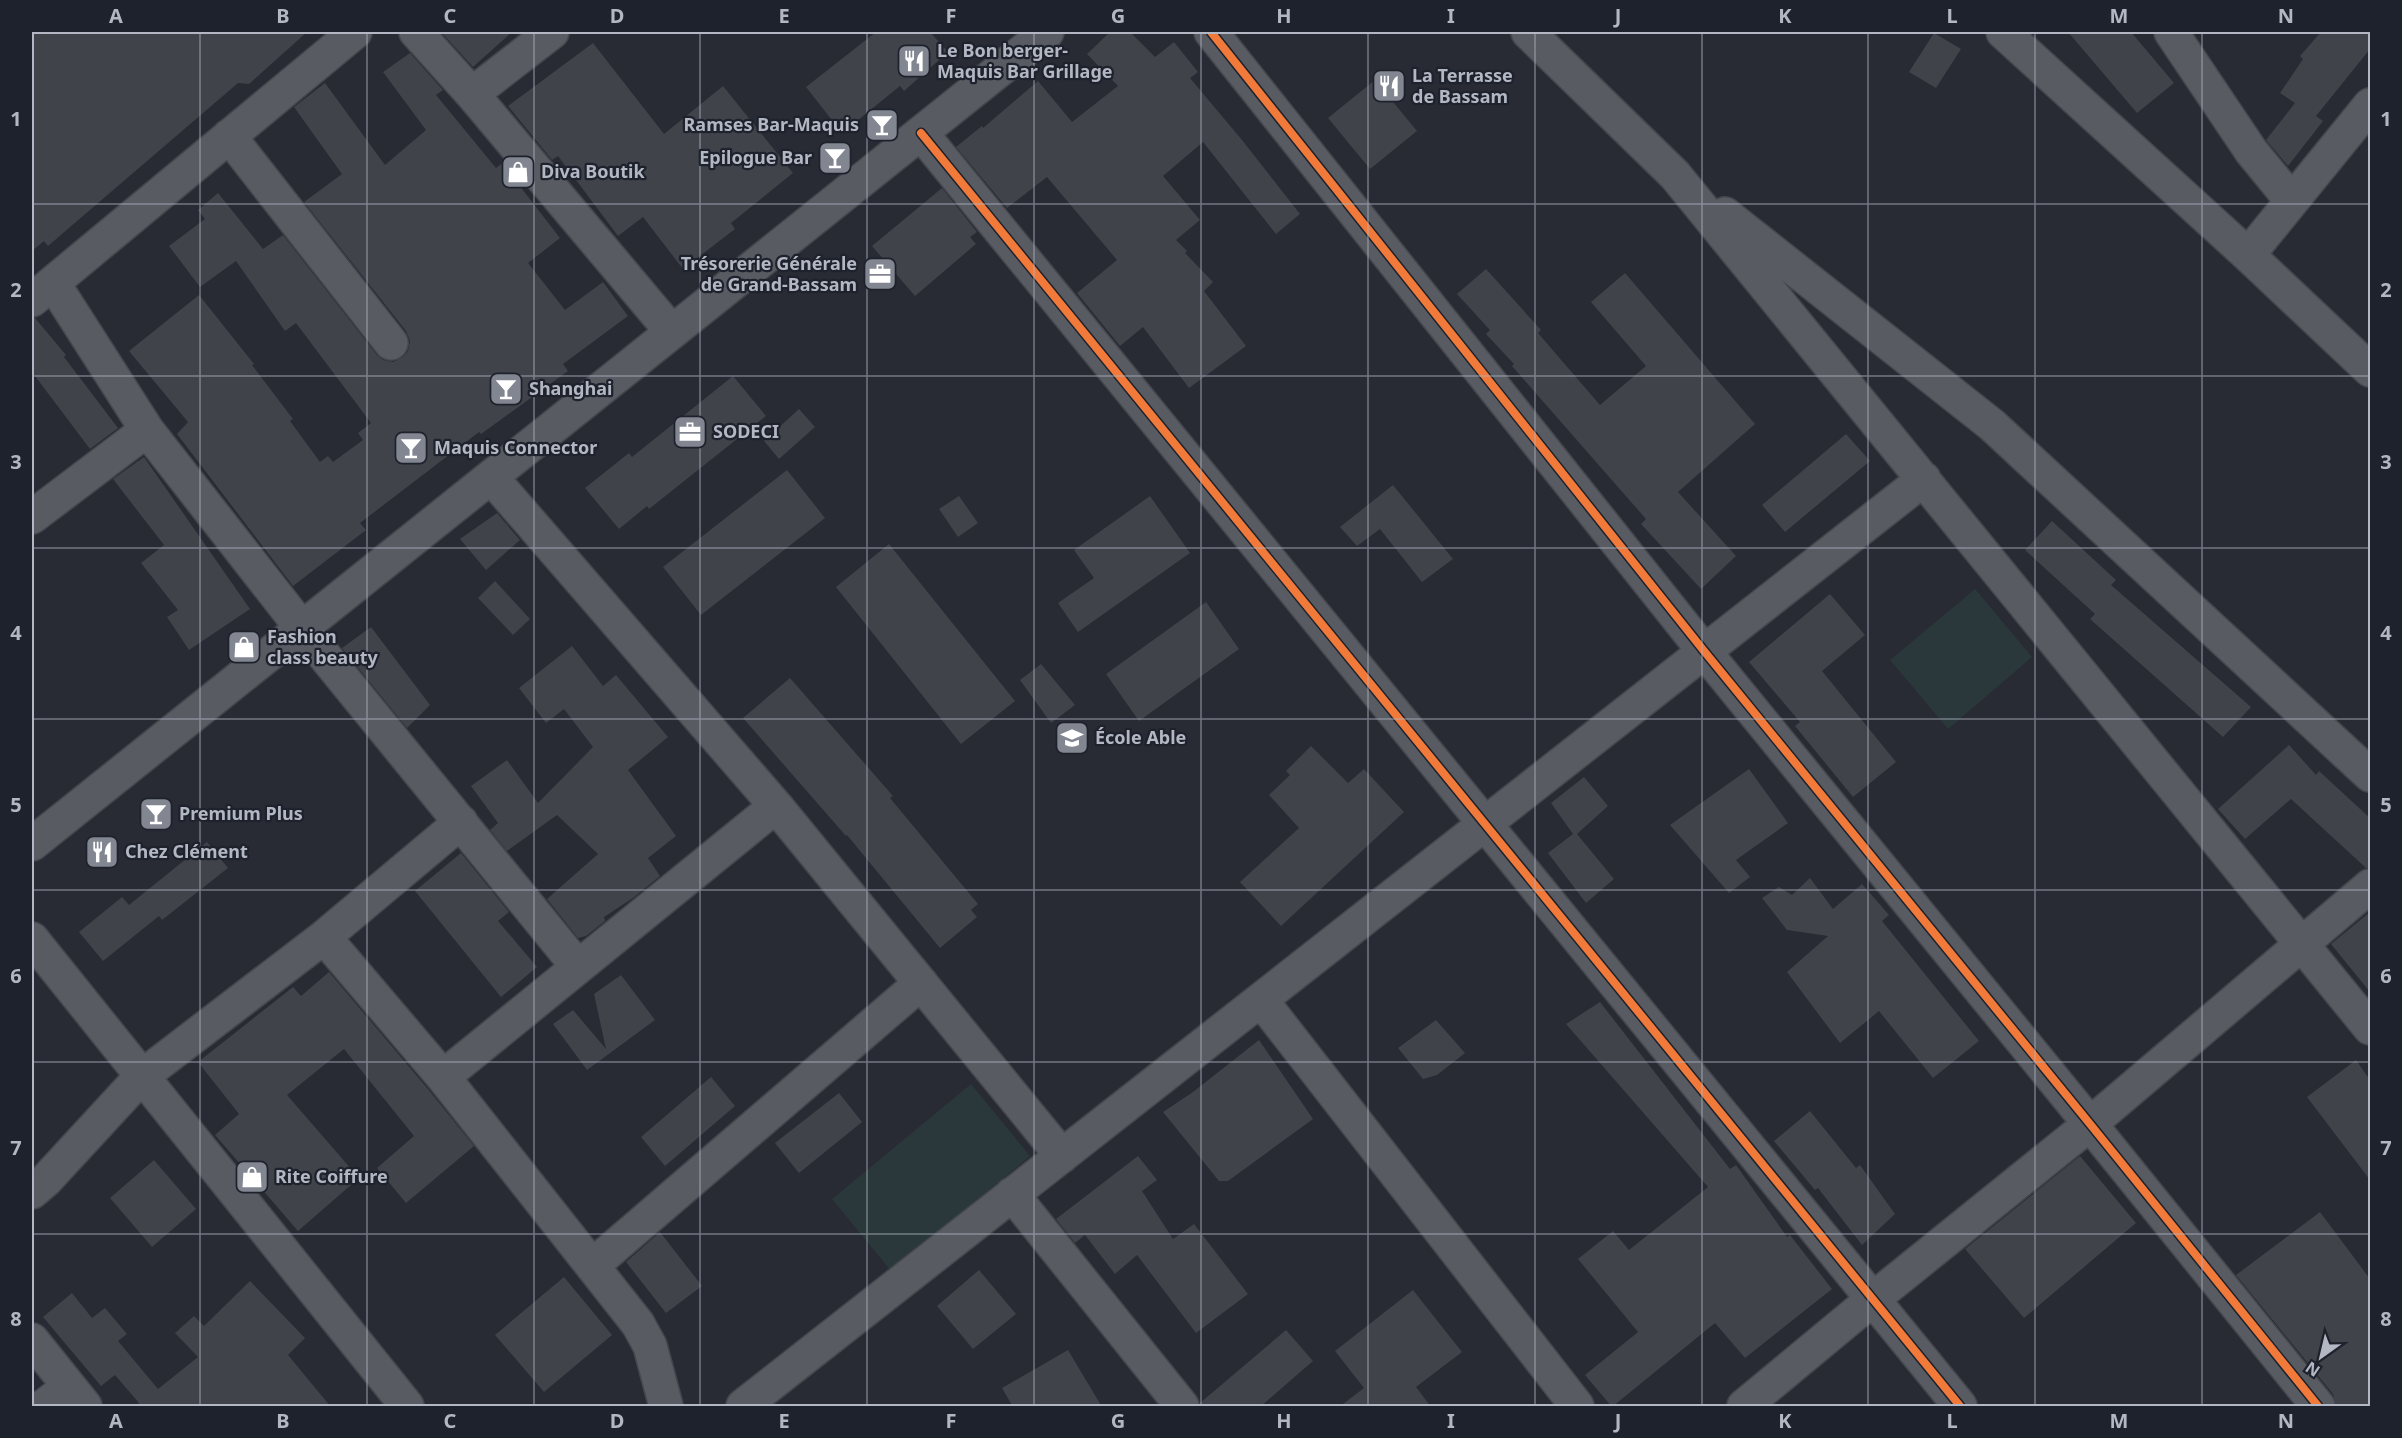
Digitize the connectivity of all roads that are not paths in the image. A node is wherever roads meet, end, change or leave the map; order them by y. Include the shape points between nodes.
1 (355, 32) edge
2 (416, 32) edge
3 (552, 32) edge
4 (1047, 32) edge
5 (1211, 32) edge
6 (1528, 32) edge
7 (2003, 32) edge
8 (2171, 32) edge
9 (472, 94) junction
10 (2370, 105) edge
11 (921, 133) junction
12 (230, 136) junction
13 (1675, 175) junction
14 (2292, 201) junction
15 (2248, 255) junction
16 (42, 291) edge
17 (672, 332) junction
18 (391, 343) dead end
19 (2370, 370) edge
20 (147, 430) junction
21 (490, 477) junction
22 (1924, 479) junction
23 (32, 517) edge
24 (301, 627) junction
25 (1704, 651) junction
26 (2370, 775) edge
27 (776, 806) junction
28 (461, 822) junction
29 (1486, 823) junction
30 (32, 844) edge
31 (2370, 886) edge
32 (324, 937) junction
33 (32, 939) edge
34 (2302, 945) junction
35 (578, 967) junction
36 (921, 983) junction
37 (1261, 1000) junction
38 (2370, 1028) edge
39 (141, 1077) junction
40 (443, 1077) junction
41 (2091, 1124) junction
42 (1062, 1156) junction
43 (32, 1192) edge
44 (1012, 1194) junction
45 (592, 1266) junction
46 (1873, 1299) junction
47 (32, 1340) edge
48 (66, 1400) edge
49 (406, 1407) edge
50 (666, 1407) edge
51 (743, 1407) edge
52 (1182, 1407) edge
53 (1578, 1407) edge
54 (1744, 1407) edge
55 (1960, 1407) edge
56 (2318, 1407) edge

1 - 12 street
2 - 9 street
3 - 9 street
4 - 11 street
5 - 25 street
6 - 13 street
7 - 15 street
8 - 14 street via 2251,151
9 - 17 street
10 - 14 street
11 - 17 street
11 - 29 street
12 - 16 street
12 - 18 street
13 - 22 street
13 - 26 street via 1992,425
14 - 15 street
15 - 19 street
16 - 20 street
17 - 21 street
20 - 23 street
20 - 24 street
21 - 24 street
21 - 27 street
22 - 25 street
22 - 34 street
24 - 28 street
24 - 30 street
25 - 29 street
25 - 41 street
27 - 35 street
27 - 36 street
28 - 32 street
28 - 35 street
29 - 37 street
29 - 46 street
31 - 34 street
32 - 39 street
32 - 40 street
33 - 39 street
34 - 38 street
34 - 41 street
35 - 40 street
36 - 42 street
36 - 45 street
37 - 42 street
37 - 53 street
39 - 43 street
39 - 49 street
40 - 45 street
41 - 46 street
41 - 56 street
42 - 44 street
44 - 51 street
44 - 52 street
45 - 50 street via 638,1324 650,1346
46 - 54 street
46 - 55 street
47 - 48 street

